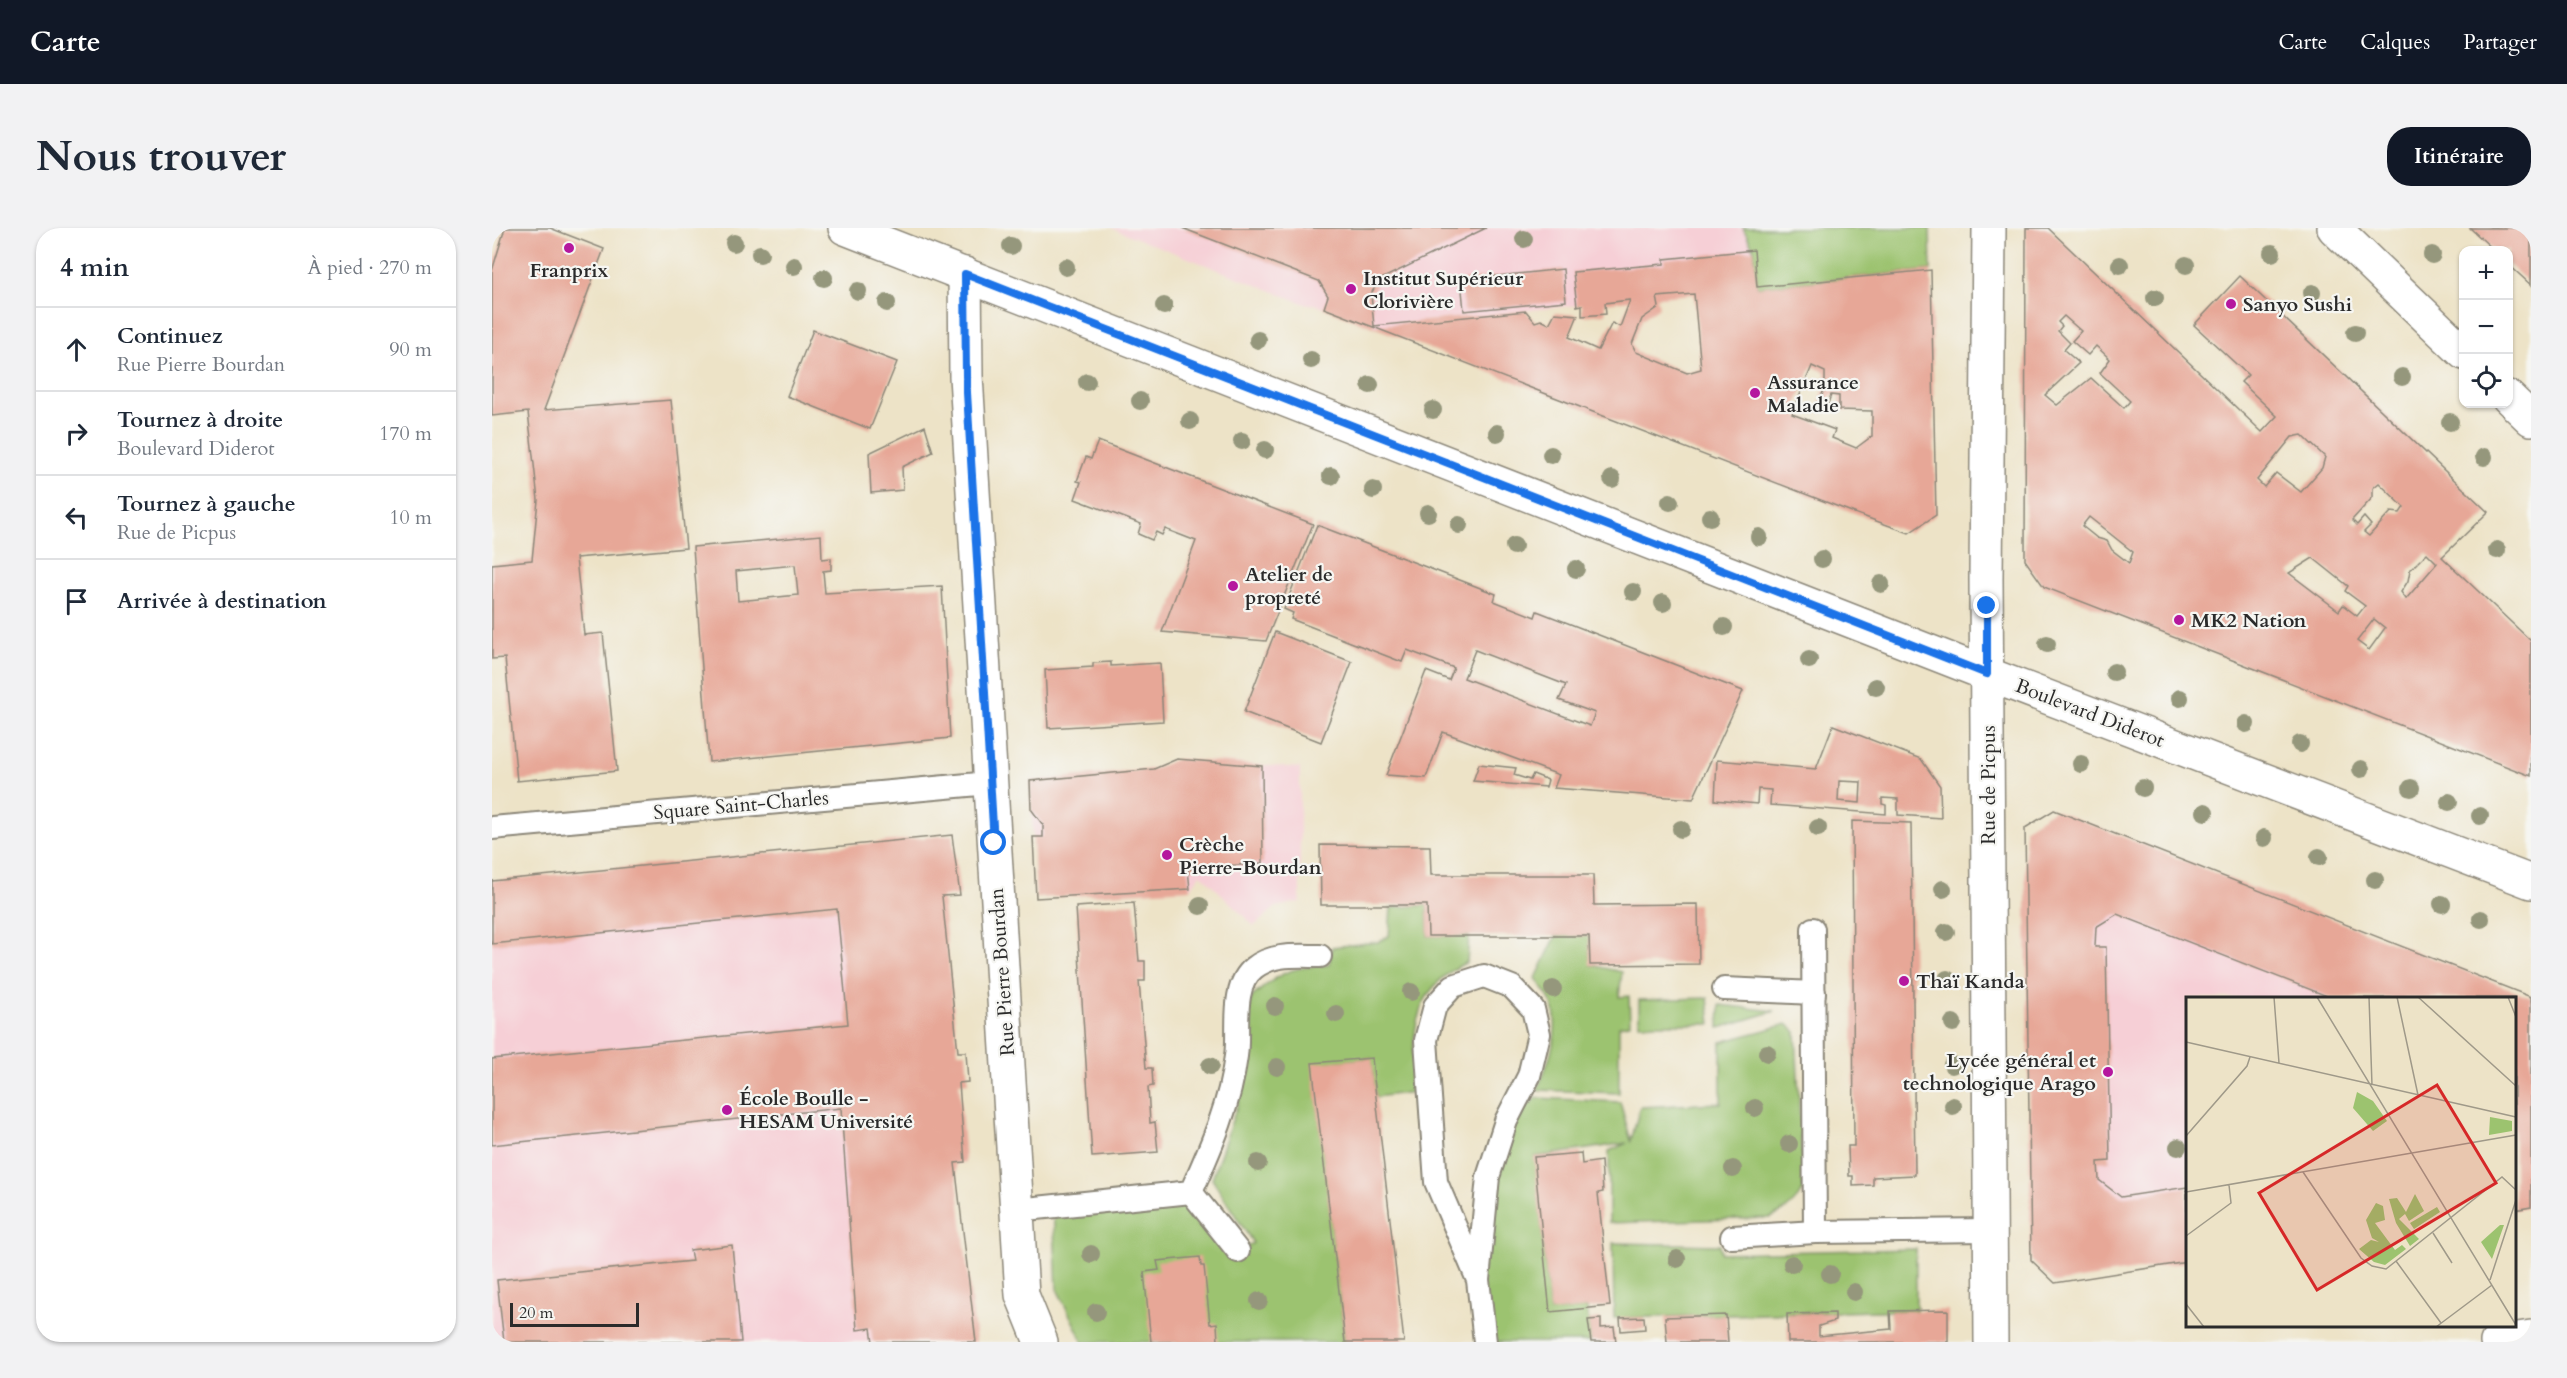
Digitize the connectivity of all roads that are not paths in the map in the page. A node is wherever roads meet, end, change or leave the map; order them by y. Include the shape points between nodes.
1 (845, 228) edge
2 (1989, 228) edge
3 (2334, 228) edge
4 (965, 274) junction
5 (2459, 349) edge
6 (2513, 402) edge
7 (2531, 418) edge
8 (1987, 674) junction
9 (990, 783) junction
10 (492, 828) edge
11 (2531, 882) edge
12 (1813, 929) dead end
13 (1320, 956) dead end
14 (1724, 990) dead end
15 (1814, 993) junction
16 (1191, 1192) junction
17 (1017, 1210) junction
18 (1990, 1230) junction
19 (1815, 1232) junction
20 (1732, 1237) dead end
21 (1238, 1251) dead end
22 (1478, 1280) junction
23 (2531, 1336) edge
24 (1041, 1342) edge
25 (1485, 1342) edge
26 (1990, 1342) edge
27 (2497, 1342) edge

1 - 4 street, Boulevard Diderot
2 - 8 street, Rue de Picpus
3 - 5 street
4 - 8 street, Boulevard Diderot
4 - 9 street, Rue Pierre Bourdan via 966,376
6 - 7 street
8 - 11 street, Boulevard Diderot
8 - 18 street, Rue de Picpus
9 - 10 lane, Square Saint-Charles
9 - 17 street, Rue Pierre Bourdan
12 - 15 lane
13 - 16 lane via 1272,957 1252,969 1239,992 1236,1055 1228,1101
14 - 15 lane
15 - 19 lane
16 - 17 lane
16 - 21 lane
17 - 24 street, Rue Pierre Bourdan via 1022,1295
18 - 19 lane
18 - 26 street, Rue de Picpus
19 - 20 lane
22 - 22 lane via 1488,1177 1506,1121 1528,1076 1539,1034 1533,1009 1512,987 1484,976 1454,986 1435,1006 1426,1040 1436,1182
22 - 25 lane
23 - 27 street

